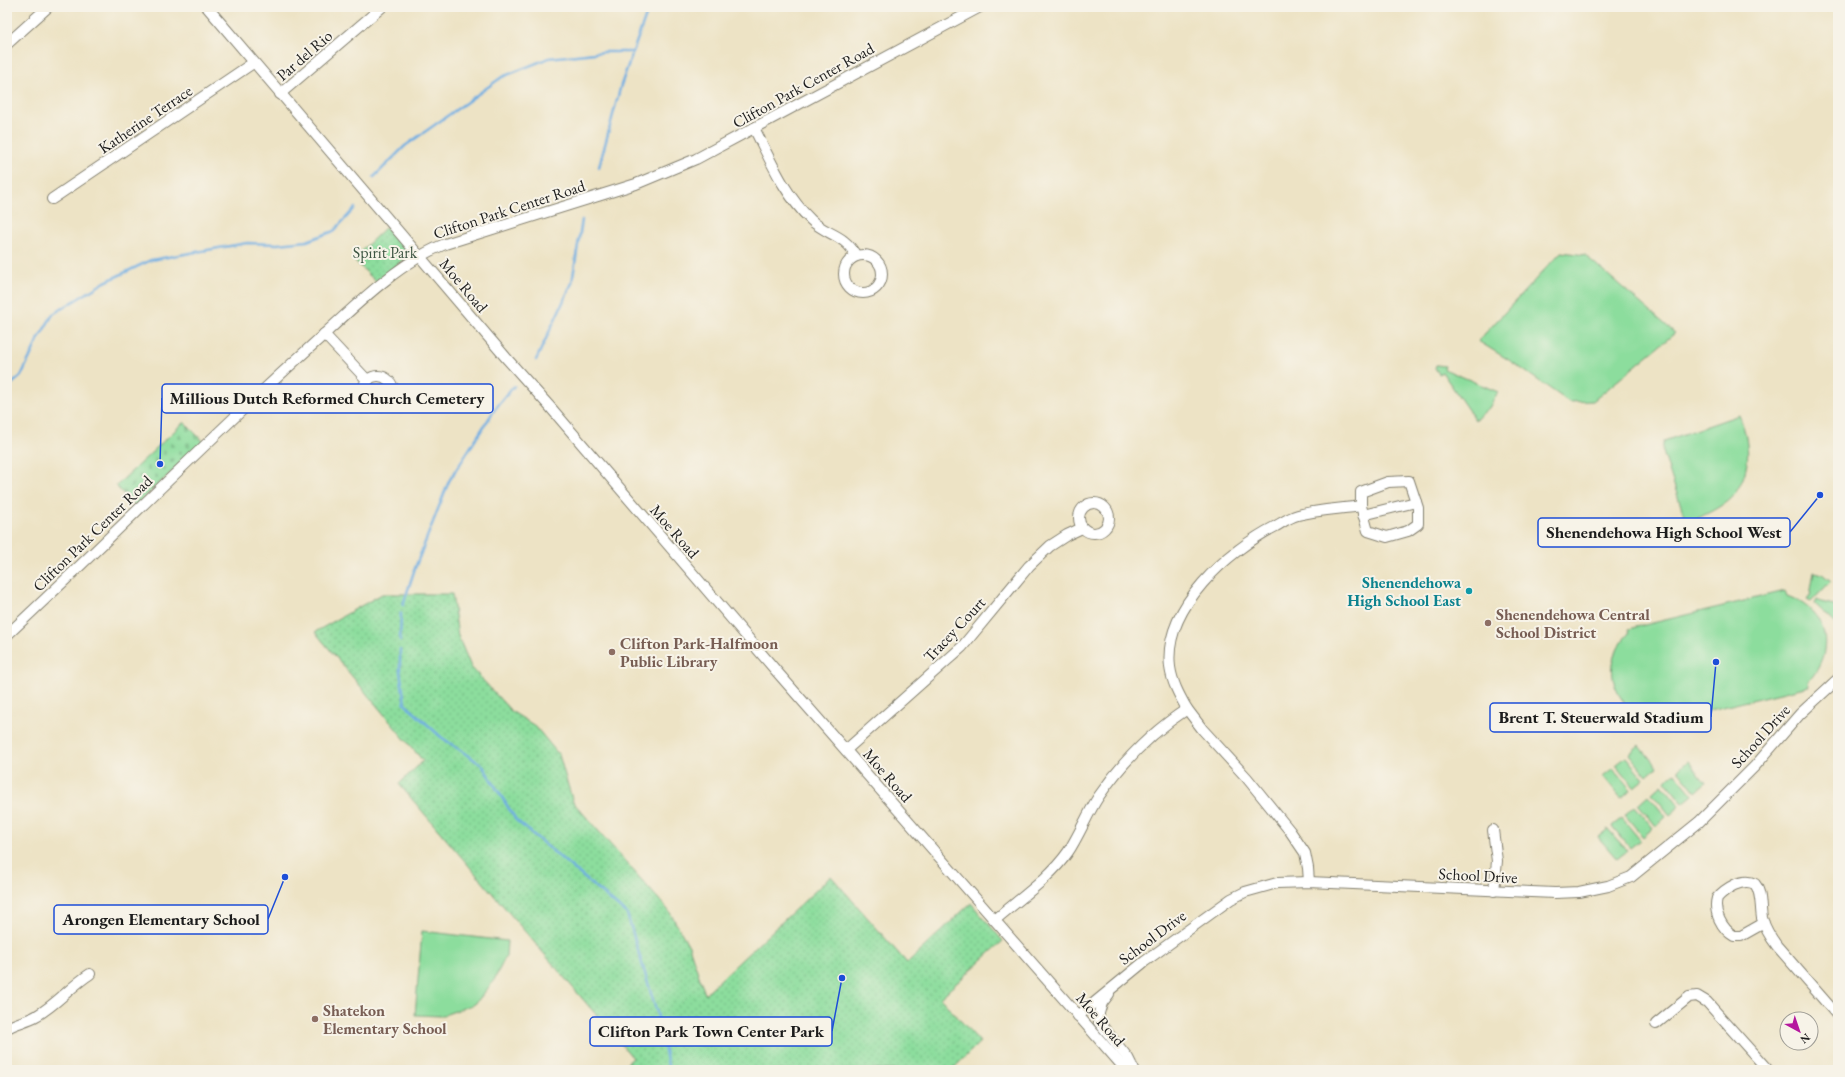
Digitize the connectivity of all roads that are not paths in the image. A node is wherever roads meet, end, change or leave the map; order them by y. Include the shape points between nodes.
1 (48, 7) edge
2 (206, 7) edge
3 (382, 7) edge
4 (980, 7) edge
5 (7, 44) edge
6 (253, 63) junction
7 (280, 94) junction
8 (754, 128) junction
9 (52, 199) dead end
10 (419, 256) junction
11 (856, 256) dead end
12 (324, 334) junction
13 (368, 381) dead end
14 (1416, 502) junction
15 (1362, 510) junction
16 (1082, 528) dead end
17 (7, 635) edge
18 (1838, 679) edge
19 (1187, 709) junction
20 (846, 750) junction
21 (1493, 830) dead end
22 (1309, 882) junction
23 (1494, 891) junction
24 (995, 920) junction
25 (1764, 923) junction
26 (90, 974) dead end
27 (1119, 981) junction
28 (1078, 1016) junction
29 (1838, 1016) edge
30 (1656, 1024) dead end
31 (7, 1028) edge
32 (1126, 1070) edge
33 (1134, 1070) edge
34 (1768, 1070) edge

1 - 5 street
2 - 6 street, Moe Road
3 - 7 street, Par del Rio
4 - 8 street, Clifton Park Center Road
6 - 7 street, Moe Road
6 - 9 street, Katherine Terrace
7 - 10 street, Moe Road
8 - 10 street, Clifton Park Center Road via 696,159 636,184 445,244
8 - 11 street via 791,198 813,222 846,241
10 - 12 street, Clifton Park Center Road via 396,272
10 - 20 street, Moe Road
12 - 13 street
12 - 17 street, Clifton Park Center Road
14 - 15 street
14 - 15 street via 1409,481 1388,482 1361,492
14 - 15 street via 1418,524 1408,531 1387,537 1368,531
15 - 19 street via 1297,515 1258,535 1234,553 1197,590 1180,615 1171,648 1170,666 1175,688
16 - 20 street, Tracey Court via 1050,546 1029,566 962,646
18 - 23 street, School Drive via 1800,714 1755,766 1699,822 1631,877 1608,886 1580,892 1555,894
19 - 22 street via 1290,830 1305,853
19 - 24 street via 1164,724 1139,746 1099,796 1067,852 1047,875
20 - 24 street, Moe Road
21 - 23 street via 1497,861
22 - 23 street, School Drive
22 - 27 street, School Drive via 1277,883 1244,892 1208,915
24 - 28 street, Moe Road
25 - 25 street via 1741,936 1734,936 1718,916 1715,909 1717,898 1733,886 1746,882 1753,883 1758,890
25 - 29 street via 1777,946
26 - 31 street via 35,1016
27 - 28 street, School Drive
27 - 33 street via 1102,1003 1099,1022 1128,1058
28 - 32 street, Moe Road
30 - 34 street via 1689,997 1697,996 1707,1002

